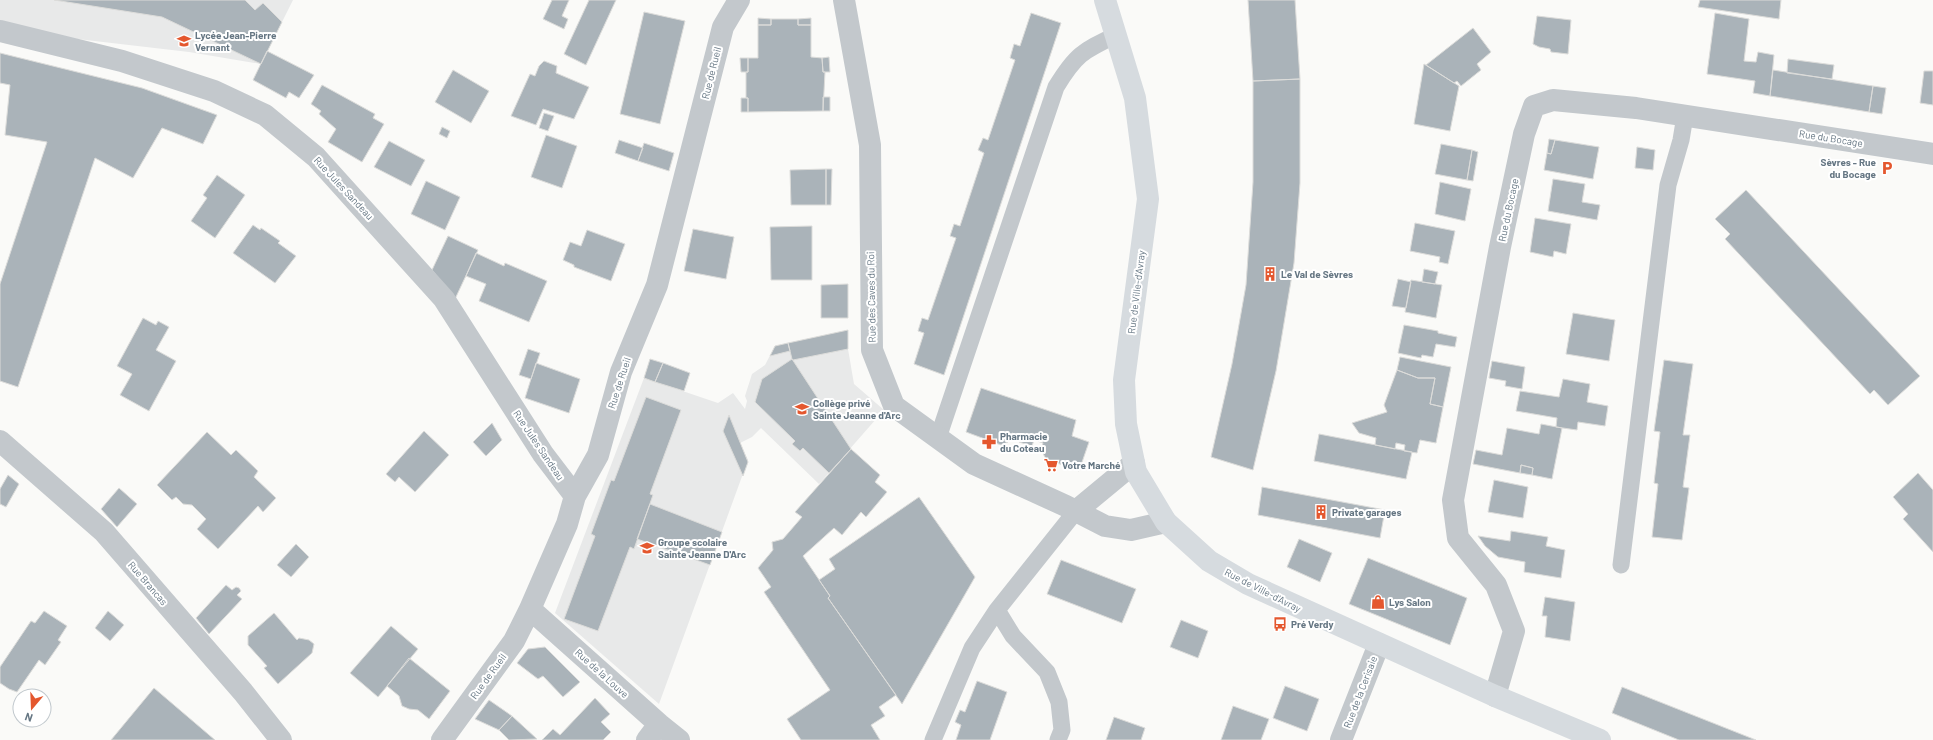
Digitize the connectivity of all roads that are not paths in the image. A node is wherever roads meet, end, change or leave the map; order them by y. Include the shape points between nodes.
1 (739, 0) edge
2 (844, 0) edge
3 (1105, 0) edge
4 (0, 31) edge
5 (1116, 35) junction
6 (1685, 116) junction
7 (1933, 154) edge
8 (938, 438) junction
9 (0, 441) edge
10 (1134, 463) junction
11 (575, 496) junction
12 (1076, 511) junction
13 (1166, 522) junction
14 (1621, 565) dead end
15 (530, 609) junction
16 (997, 610) junction
17 (1379, 644) junction
18 (1494, 696) junction
19 (653, 732) edge
20 (281, 740) edge
21 (442, 740) edge
22 (678, 740) edge
23 (933, 740) edge
24 (1058, 740) edge
25 (1341, 740) edge
26 (1600, 740) edge

1 - 11 street, Rue de Rueil via 723,27 657,285 621,372 598,456
2 - 8 street, Rue des Caves du Roi via 870,145 872,350 894,406
3 - 5 main road, Rue de Ville-d'Avray
4 - 11 street, Rue Jules Sandeau via 122,61 214,91 266,115 316,157 444,299 543,454
5 - 8 lane via 1085,50 1070,64 1056,87
5 - 10 main road, Rue de Ville-d'Avray via 1135,98 1148,199 1124,380 1126,424
6 - 7 street, Rue du Bocage
6 - 14 lane via 1668,185
6 - 18 street, Rue du Bocage via 1636,108 1553,100 1534,106 1524,134 1453,500 1458,538 1496,585 1514,630
8 - 12 street, Rue des Caves du Roi via 974,464
9 - 20 street, Rue Brancas via 104,532 243,692
10 - 12 street
10 - 13 main road, Rue de Ville-d'Avray via 1136,472
11 - 15 street, Rue de Rueil via 567,524
12 - 13 street, Rue des Caves du Roi via 1105,526 1131,530
12 - 16 lane
13 - 17 main road, Rue de Ville-d'Avray via 1209,561 1248,584
15 - 19 street, Rue de la Louve
15 - 21 street, Rue de Rueil via 514,641
16 - 23 lane via 972,648
16 - 24 lane via 1013,636 1047,672 1059,702 1062,730
17 - 18 main road, Rue de Ville-d'Avray
17 - 25 street, Rue de la Cerisaie
18 - 26 main road, Rue de Ville-d'Avray
19 - 22 street, Rue de la Louve

